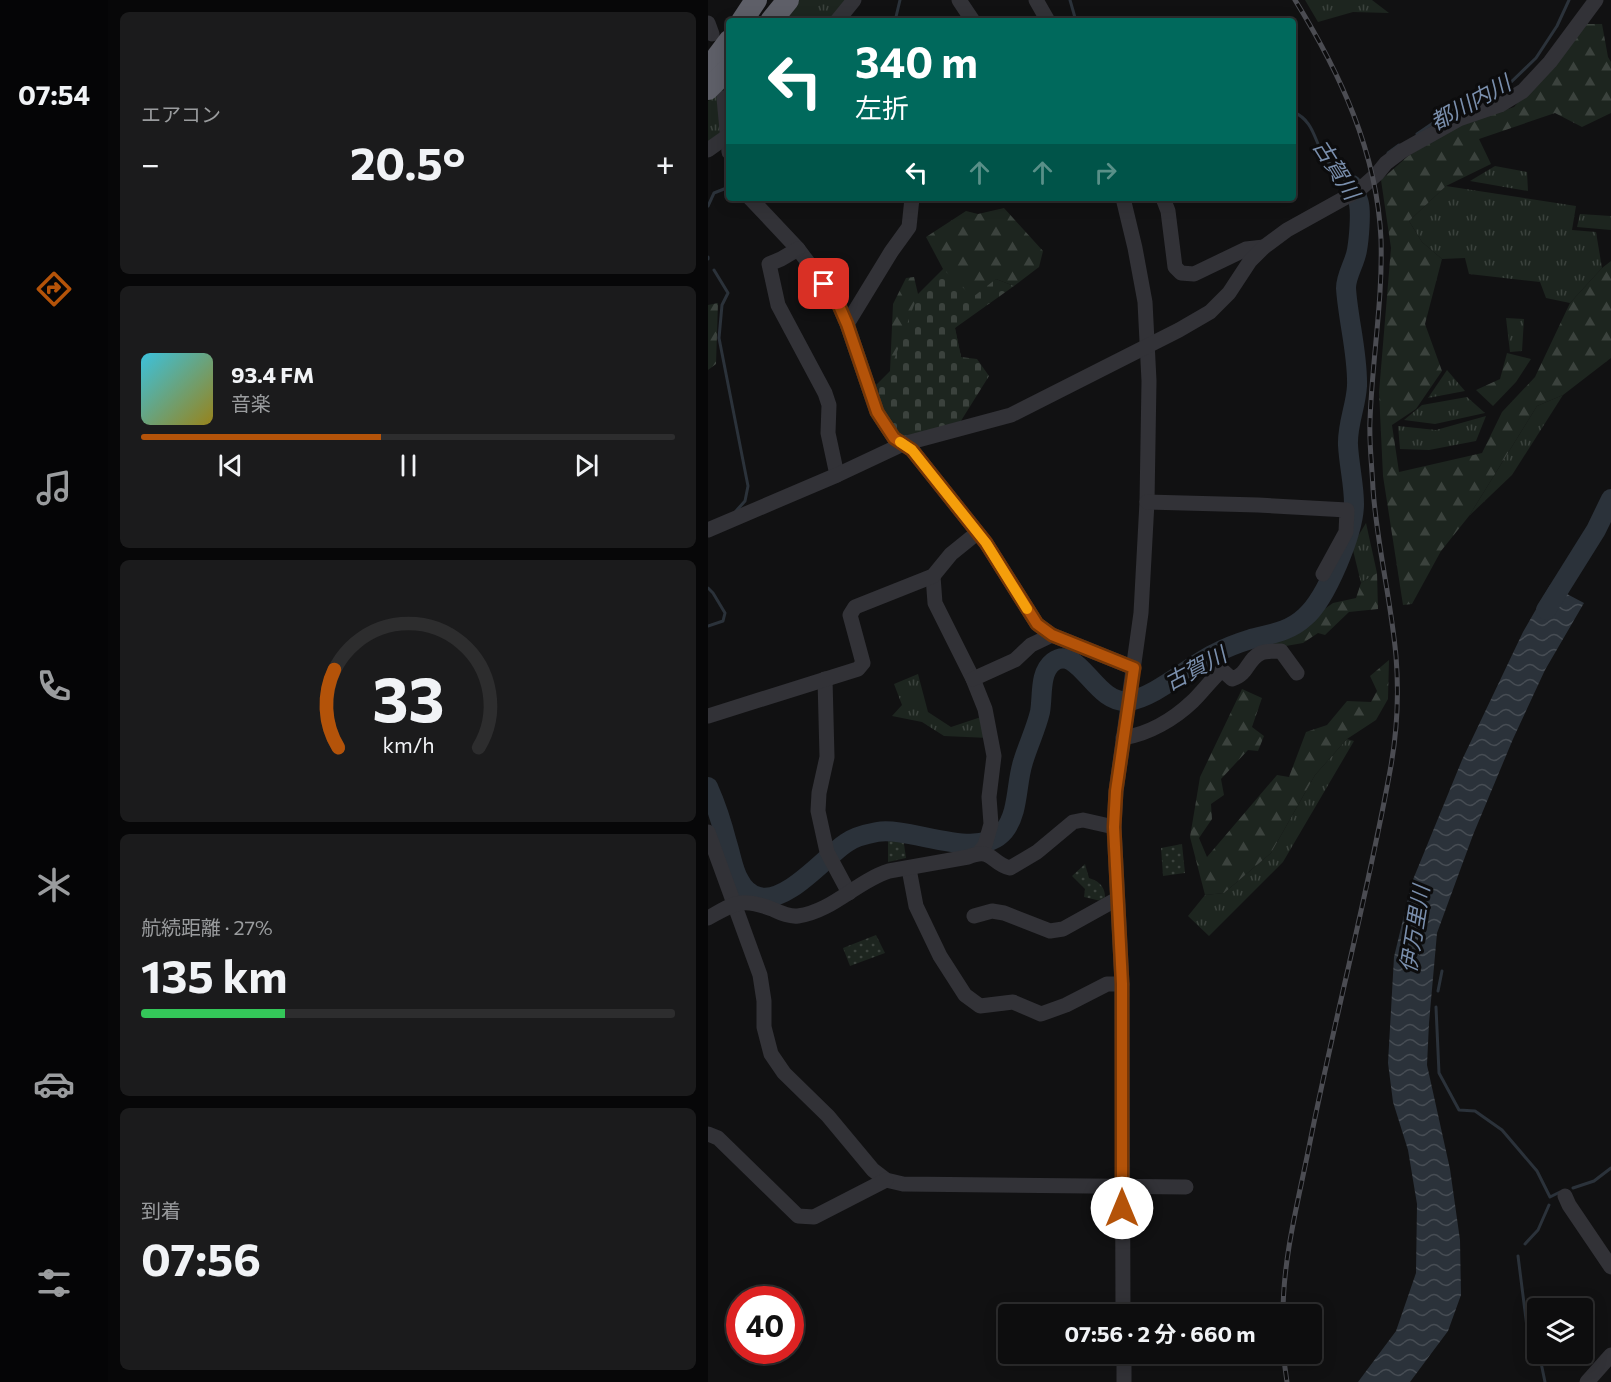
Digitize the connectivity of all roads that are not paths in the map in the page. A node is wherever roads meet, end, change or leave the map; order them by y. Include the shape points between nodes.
1 (756, 0) edge
2 (788, 0) edge
3 (854, 0) edge
4 (959, 0) edge
5 (1036, 0) edge
6 (1596, 0) edge
7 (744, 18) edge
8 (773, 18) edge
9 (839, 18) edge
10 (971, 18) edge
11 (1046, 18) edge
12 (716, 32) edge
13 (708, 69) edge
14 (726, 74) edge
15 (716, 93) edge
16 (726, 125) edge
17 (726, 137) edge
18 (708, 150) edge
19 (753, 201) edge
20 (912, 201) edge
21 (1124, 201) edge
22 (1164, 201) edge
23 (1264, 247) junction
24 (798, 249) junction
25 (847, 324) junction
26 (1147, 344) junction
27 (903, 444) junction
28 (837, 475) junction
29 (1147, 502) junction
30 (708, 530) edge
31 (977, 533) junction
32 (1323, 574) dead end
33 (933, 576) junction
34 (1052, 635) junction
35 (1297, 673) dead end
36 (1133, 675) junction
37 (825, 679) junction
38 (973, 679) junction
39 (708, 716) edge
40 (1123, 738) junction
41 (1114, 827) junction
42 (708, 832) edge
43 (984, 844) junction
44 (909, 869) junction
45 (849, 893) junction
46 (1118, 899) junction
47 (735, 903) junction
48 (974, 916) dead end
49 (708, 918) edge
50 (1122, 984) junction
51 (708, 1134) edge
52 (886, 1180) junction
53 (1122, 1187) junction
54 (1186, 1187) dead end
55 (1565, 1196) dead end
56 (1611, 1267) edge
57 (1123, 1304) edge
58 (1611, 1354) edge
59 (1124, 1364) edge
60 (1124, 1382) edge
61 (1587, 1382) edge

1 - 7 highway
2 - 8 highway
3 - 9 street
4 - 10 street
5 - 11 street
6 - 23 street via 1550,62 1522,91 1500,105 1459,119 1402,151 1356,192
12 - 13 highway
14 - 15 highway
15 - 16 street
17 - 18 street
19 - 24 street
20 - 25 street via 909,227
21 - 26 street via 1136,248
22 - 23 street via 1175,267 1181,273 1194,274 1246,249
23 - 26 street via 1210,312
24 - 25 street via 837,301
24 - 28 street via 769,264 778,305 829,405 828,433
25 - 27 street via 877,412 894,438
26 - 27 street via 1011,415
26 - 29 street
27 - 28 street
27 - 31 street via 912,450
28 - 30 street
29 - 32 street via 1347,510 1346,532
29 - 36 street
31 - 33 street via 951,554
31 - 34 street via 1037,624
33 - 37 street via 855,607 850,615 863,663 858,669
33 - 38 street via 935,603
34 - 36 street
34 - 38 street via 1031,645 1015,660
35 - 40 street via 1281,651 1261,653 1241,677 1232,679 1222,670 1172,717 1140,735
36 - 40 street
37 - 39 street
37 - 45 street via 827,757 818,811 829,857
38 - 43 street via 985,709 994,756 989,797 991,824
40 - 41 street
41 - 43 street via 1083,820 1073,822 1010,868 988,854
41 - 46 street
42 - 47 street
43 - 44 street via 968,857
44 - 45 street via 876,875
44 - 50 street via 916,906 940,956 964,995 981,1006 1013,1002 1041,1014 1107,984
45 - 47 street via 831,904 790,916 745,902
46 - 48 street via 1063,929 1050,931 1004,913 992,911
46 - 50 street
47 - 49 street
47 - 52 street via 760,975 764,1027 771,1054 784,1073
50 - 53 street
51 - 52 street via 718,1138 798,1216 814,1216
52 - 53 street via 903,1184
53 - 54 street
53 - 57 street
55 - 56 street
58 - 61 street
59 - 60 street

